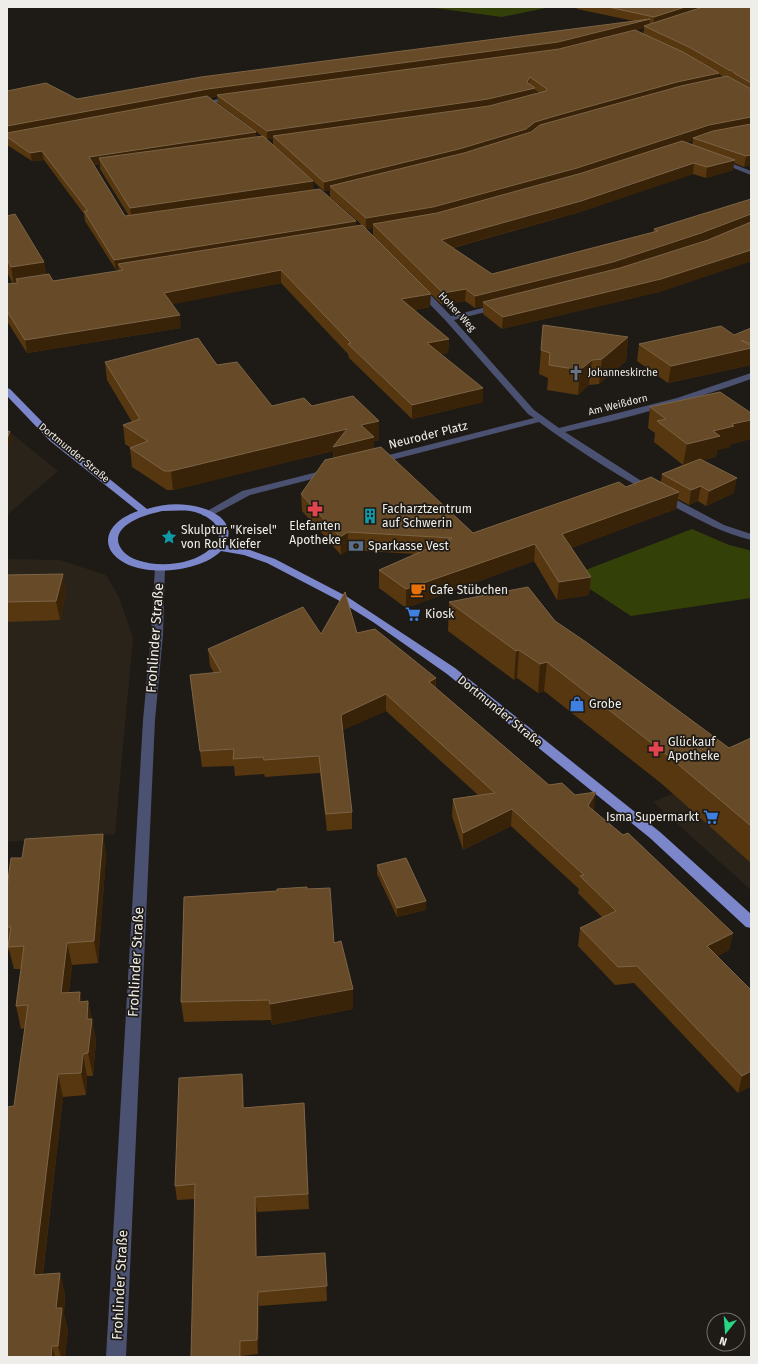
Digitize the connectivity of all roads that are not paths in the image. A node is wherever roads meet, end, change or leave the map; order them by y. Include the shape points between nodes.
1 (241, 97) edge
2 (209, 101) junction
3 (187, 106) edge
4 (216, 106) edge
5 (708, 156) edge
6 (751, 173) edge
7 (415, 285) edge
8 (509, 304) edge
9 (449, 319) junction
10 (751, 376) edge
11 (7, 391) edge
12 (542, 419) junction
13 (559, 431) junction
14 (367, 463) edge
15 (337, 470) edge
16 (145, 512) junction
17 (208, 514) junction
18 (751, 537) edge
19 (219, 547) junction
20 (160, 567) junction
21 (751, 922) edge
22 (116, 1357) edge

1 - 2 street
2 - 3 street
2 - 4 street
5 - 6 street
7 - 9 street, Hoher Weg
8 - 9 street
9 - 12 street, Hoher Weg via 531,412
10 - 13 street, Am Weißdorn via 632,415
11 - 16 main road, Dortmunder Straße via 60,444
12 - 13 street, Hoher Weg
12 - 14 street, Neuroder Platz
13 - 18 street, Hoher Weg via 575,444 646,487 720,527
15 - 17 street via 246,493
16 - 17 main road via 162,508 189,508
16 - 20 main road via 129,519 117,529 113,536 114,546 123,557 133,562
17 - 19 main road via 224,529 225,535
19 - 20 main road via 204,558 191,563
19 - 21 main road, Dortmunder Straße via 246,552 271,561 342,598 451,671 655,835
20 - 22 street, Frohlinder Straße via 149,720

